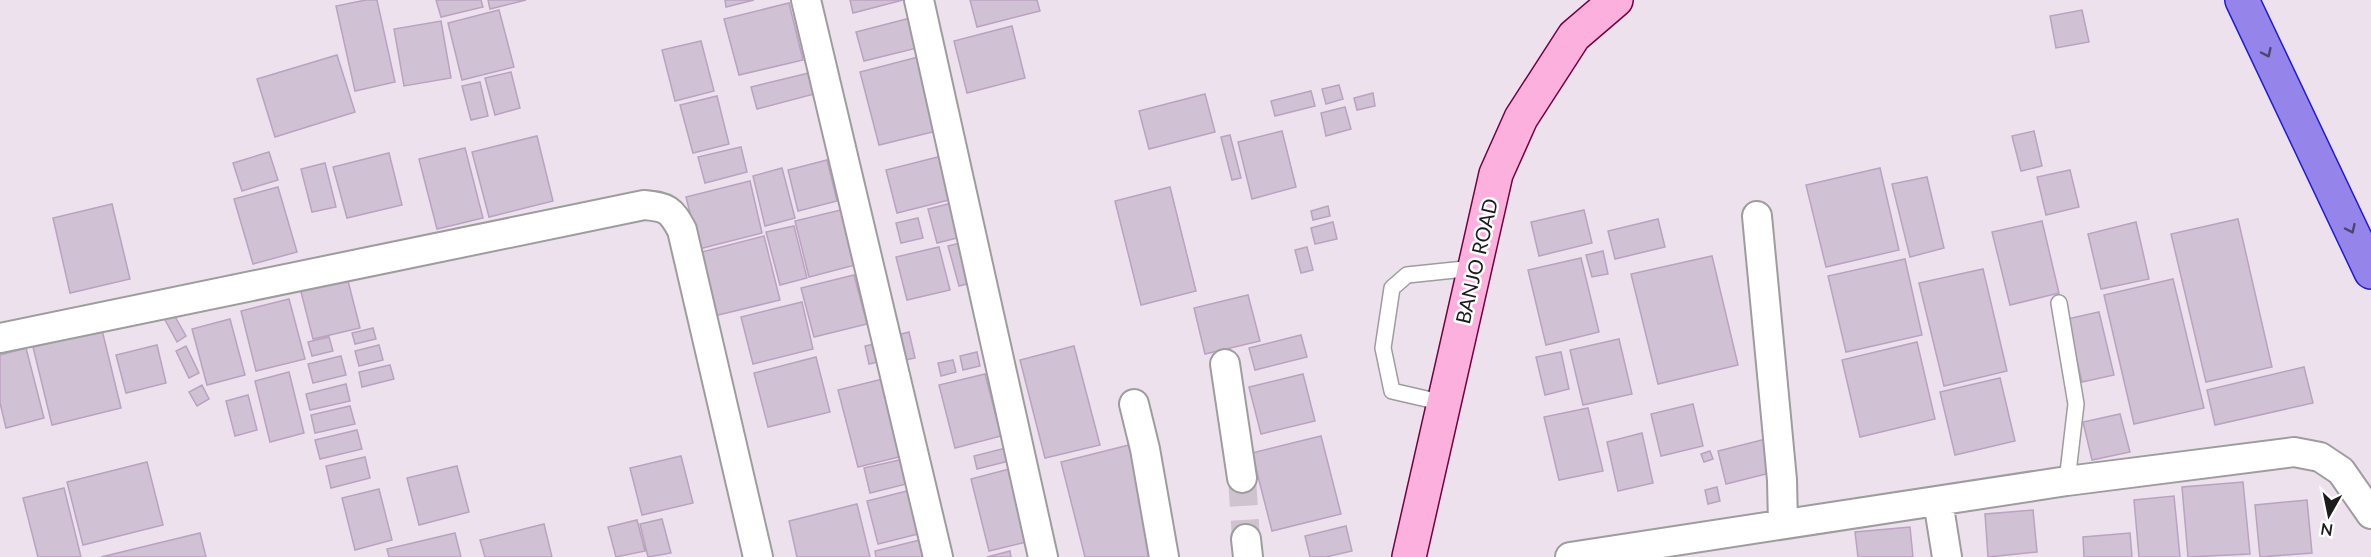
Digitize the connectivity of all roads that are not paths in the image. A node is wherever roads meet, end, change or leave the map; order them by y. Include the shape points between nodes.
1 (806, 0) edge
2 (919, 0) edge
3 (1616, 0) edge
4 (2242, 0) edge
5 (1757, 216) dead end
6 (1474, 268) junction
7 (2371, 272) edge
8 (2059, 303) dead end
9 (0, 338) edge
10 (1225, 364) dead end
11 (1444, 403) junction
12 (1134, 404) dead end
13 (1242, 478) tunnel mouth
14 (2067, 481) junction
15 (1938, 501) junction
16 (2371, 514) edge
17 (1783, 524) junction
18 (758, 557) edge
19 (938, 557) edge
20 (1043, 557) edge
21 (1164, 557) edge
22 (1409, 557) edge
23 (1570, 557) edge
24 (1947, 557) edge

1 - 19 street
2 - 20 street
3 - 6 street, BANJO ROAD via 1574,36 1521,118 1496,174
4 -> 7 highway
5 - 17 street
6 - 11 street, BANJO ROAD
6 - 11 lane via 1407,275 1392,288 1383,348 1392,391
8 - 14 lane via 2076,404
9 - 18 street via 644,205 662,207 673,213 682,230
10 - 13 street
11 - 22 street, BANJO ROAD
12 - 21 street
14 - 15 street
14 - 16 street via 2294,452 2320,457 2341,471
15 - 17 street
15 - 24 street
17 - 23 street

